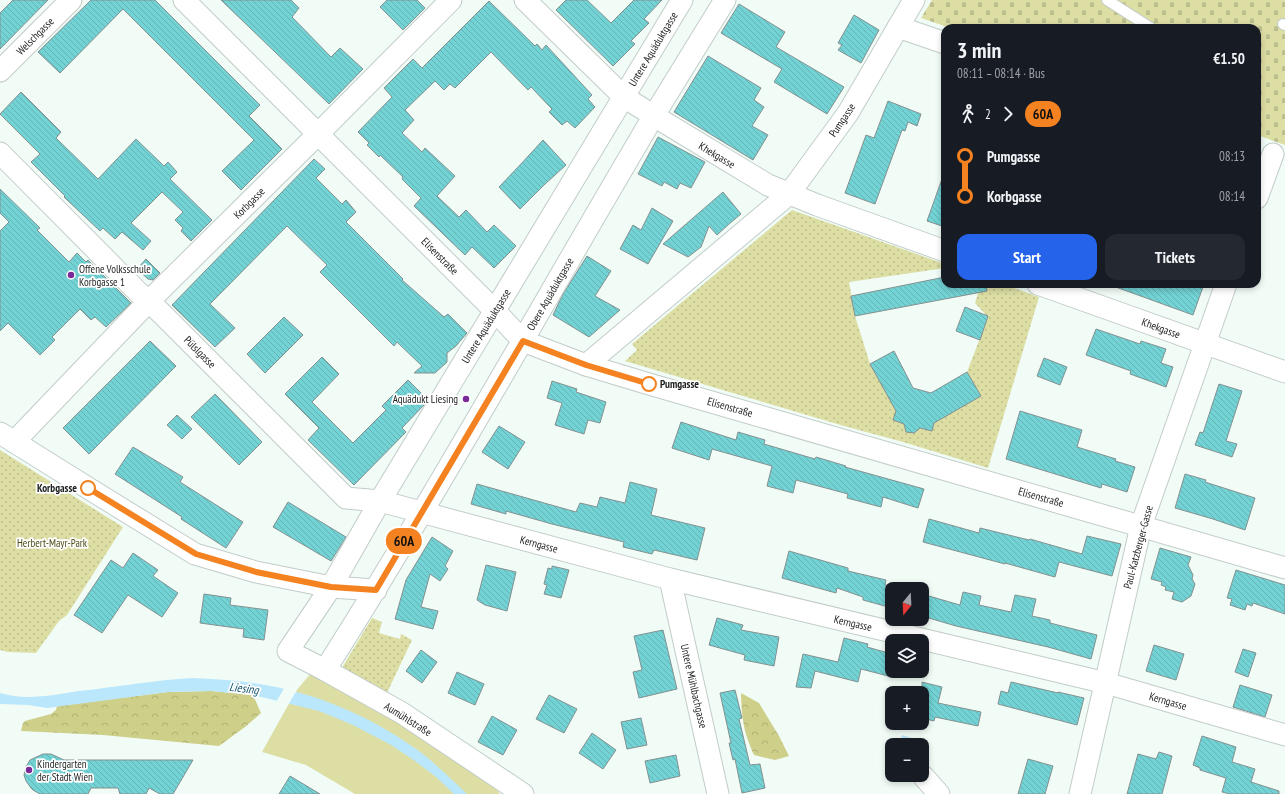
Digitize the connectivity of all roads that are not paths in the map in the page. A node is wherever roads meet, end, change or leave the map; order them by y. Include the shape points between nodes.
1 (71, 0) edge
2 (184, 0) edge
3 (451, 0) edge
4 (526, 0) edge
5 (682, 0) edge
6 (725, 0) edge
7 (914, 0) edge
8 (1107, 0) edge
9 (1145, 24) edge
10 (898, 27) junction
11 (941, 42) edge
12 (0, 71) edge
13 (624, 97) junction
14 (654, 116) junction
15 (318, 134) junction
16 (0, 153) edge
17 (1272, 153) edge
18 (1261, 186) edge
19 (789, 194) junction
20 (941, 250) edge
21 (1049, 288) edge
22 (1225, 288) edge
23 (149, 301) junction
24 (495, 311) junction
25 (523, 341) junction
26 (1205, 343) junction
27 (586, 365) junction
28 (1285, 372) edge
29 (7, 438) edge
30 (380, 501) junction
31 (421, 513) junction
32 (1141, 526) junction
33 (1285, 568) edge
34 (670, 579) junction
35 (331, 587) junction
36 (376, 590) junction
37 (288, 651) joint
38 (325, 670) junction
39 (1106, 683) junction
40 (1285, 735) edge
41 (928, 782) edge
42 (523, 794) edge
43 (718, 794) edge
44 (939, 794) edge
45 (1080, 794) edge

1 - 12 street, Welschgasse
2 - 15 street, Elisenstraße
3 - 15 street, Korbgasse
4 - 13 street, Khekgasse
5 - 13 street, Untere Aquäduktgasse
6 - 14 street, Obere Aquäduktgasse
7 - 10 street, Pumgasse
8 - 9 lane
10 - 11 street
10 - 19 street, Pumgasse via 848,113
13 - 14 street, Khekgasse
13 - 24 street, Untere Aquäduktgasse
14 - 19 street, Khekgasse via 768,185
14 - 25 street, Obere Aquäduktgasse
15 - 23 street, Korbgasse
15 - 24 street, Elisenstraße
16 - 23 street, Pülslgasse
17 - 18 street
19 - 20 street, Khekgasse
19 - 27 street, Pumgasse
21 - 26 street, Khekgasse
22 - 26 street, Paul-Katzberger-Gasse
23 - 29 street, Korbgasse
23 - 30 street, Pülslgasse via 346,498
24 - 25 street, Elisenstraße
24 - 30 street, Untere Aquäduktgasse
25 - 27 street, Elisenstraße
25 - 31 street, Obere Aquäduktgasse
26 - 28 street, Khekgasse
26 - 32 street, Paul-Katzberger-Gasse
27 - 32 street, Elisenstraße
29 - 35 street via 196,554 256,572
30 - 31 street, Pülslgasse
30 - 35 street, Untere Aquäduktgasse
31 - 34 street, Kerngasse
31 - 36 street, Obere Aquäduktgasse
32 - 33 street, Elisenstraße
32 - 39 street, Paul-Katzberger-Gasse
34 - 39 street, Kerngasse
34 - 43 street, Untere Mühlbachgasse
35 - 36 street
35 - 37 street, Untere Aquäduktgasse
36 - 38 street, Obere Aquäduktgasse
37 - 38 street, Aumühlstraße
38 - 42 street, Aumühlstraße via 402,713
39 - 40 street, Kerngasse
39 - 45 street, Paul-Katzberger-Gasse
41 - 44 street

